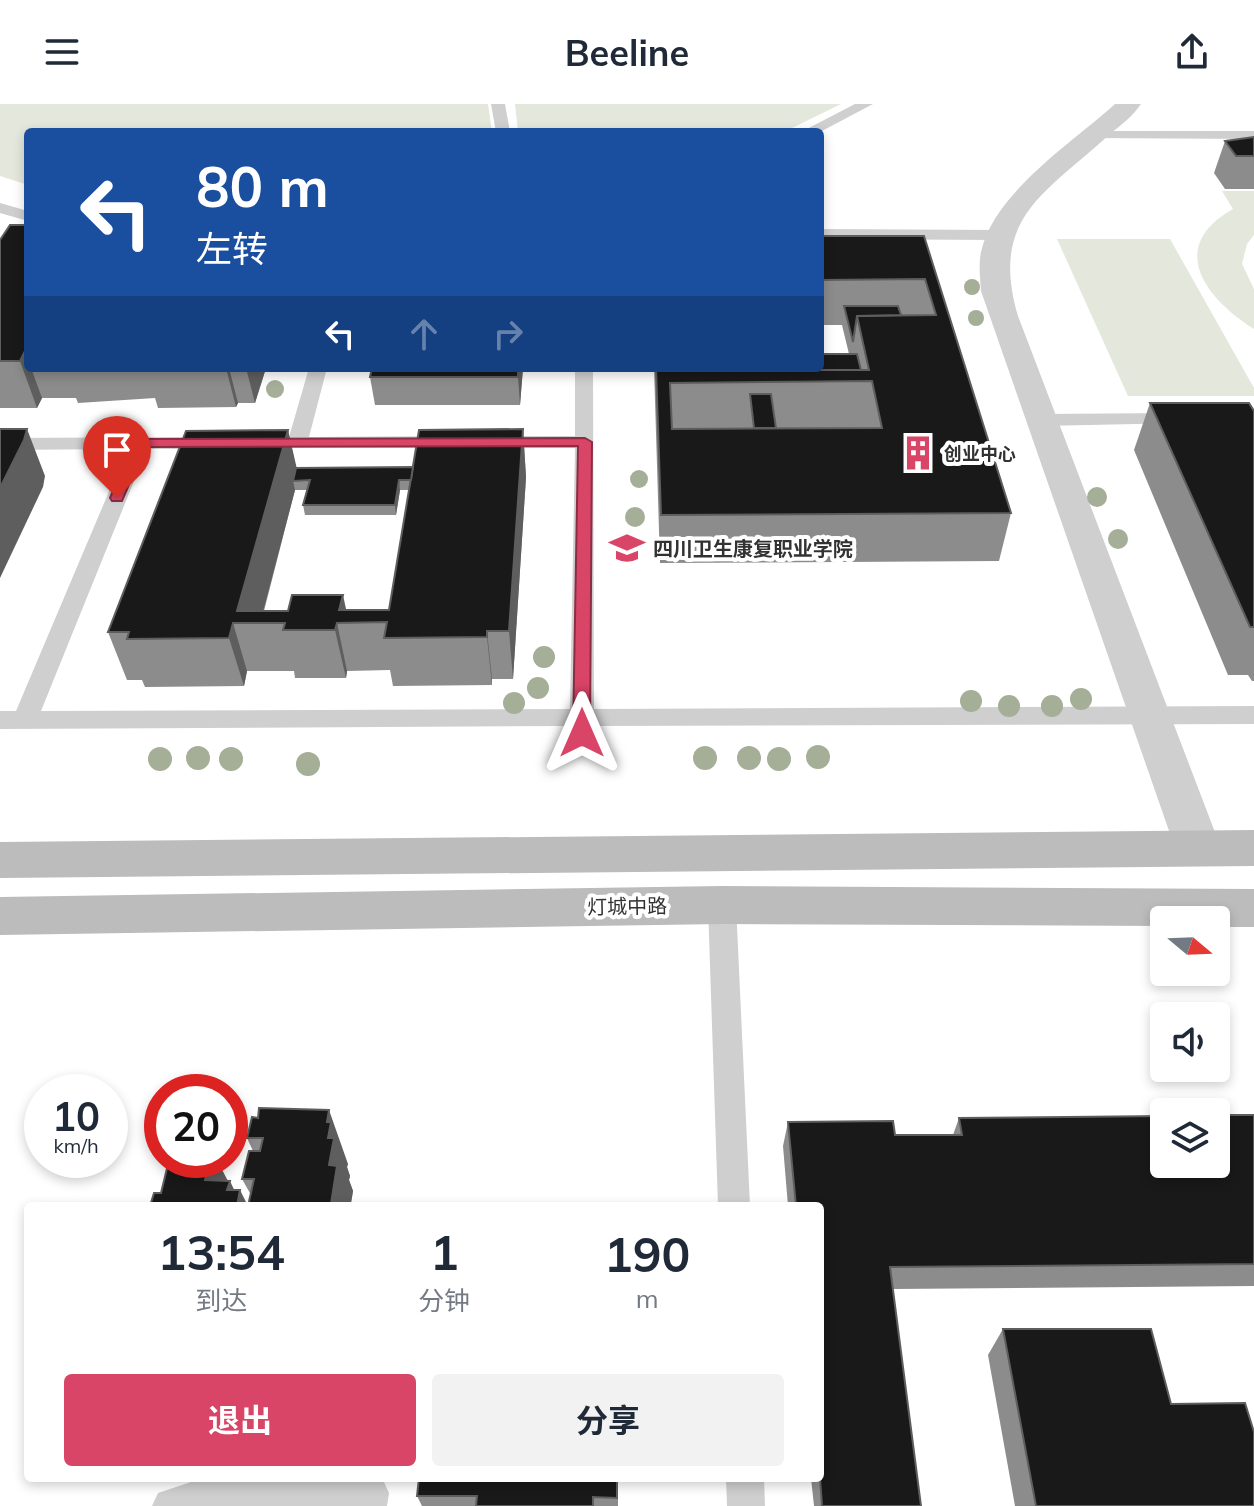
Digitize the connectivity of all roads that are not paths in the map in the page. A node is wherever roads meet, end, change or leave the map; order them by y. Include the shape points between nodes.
1 (498, 104) edge
2 (866, 104) edge
3 (1129, 104) edge
4 (502, 128) edge
5 (816, 128) edge
6 (1095, 135) junction
7 (1254, 135) edge
8 (0, 208) edge
9 (24, 215) edge
10 (824, 234) edge
11 (999, 235) junction
12 (317, 372) edge
13 (584, 372) edge
14 (1193, 419) edge
15 (1041, 420) junction
16 (585, 442) junction
17 (140, 443) junction
18 (297, 443) junction
19 (0, 444) edge
20 (1149, 715) junction
21 (1254, 715) edge
22 (12, 720) edge
23 (582, 725) junction
24 (1198, 848) junction
25 (1254, 848) edge
26 (0, 860) edge
27 (722, 905) junction
28 (1254, 908) edge
29 (0, 916) edge
30 (734, 1202) edge
31 (745, 1482) edge
32 (370, 1492) edge
33 (171, 1506) edge
34 (746, 1506) edge

1 - 4 lane
2 - 5 lane
3 - 6 street
6 - 7 lane
6 - 11 street via 1022,199
8 - 9 lane
10 - 11 lane
11 - 15 street via 992,268 995,290
12 - 18 lane
13 - 16 lane
14 - 15 lane
15 - 20 street
16 - 18 lane
16 - 23 lane
17 - 18 lane
17 - 19 lane
17 - 22 lane
20 - 21 lane
20 - 23 lane
20 - 24 street
22 - 23 lane
24 - 25 main road
24 - 26 main road
27 - 28 main road, 灯城中路
27 - 29 main road, 灯城中路
27 - 30 lane
31 - 34 lane
32 - 33 lane via 220,1492

